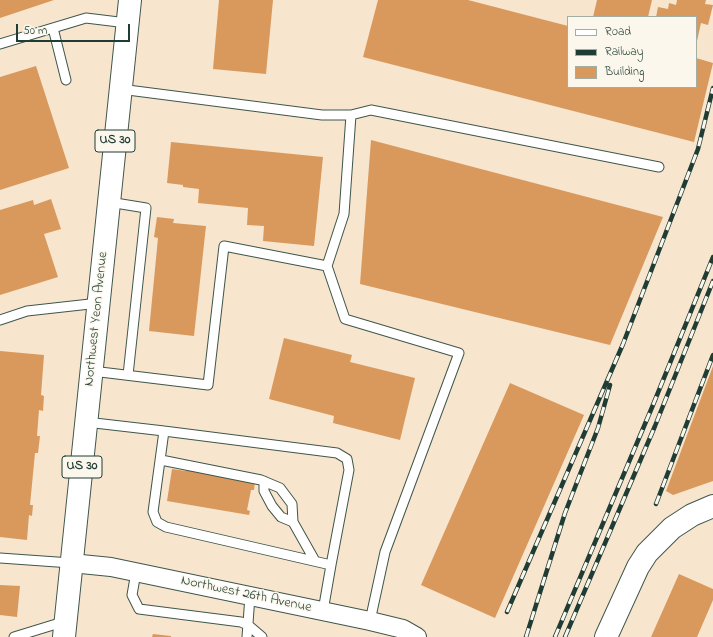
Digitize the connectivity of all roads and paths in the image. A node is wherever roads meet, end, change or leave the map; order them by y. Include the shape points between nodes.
1 (130, 0) edge
2 (127, 23) junction
3 (53, 28) junction
4 (0, 44) edge
5 (66, 80) dead end
6 (120, 89) junction
7 (351, 115) junction
8 (659, 167) dead end
9 (109, 202) junction
10 (327, 266) junction
11 (99, 303) junction
12 (0, 320) edge
13 (92, 371) junction
14 (128, 376) junction
15 (86, 422) junction
16 (164, 431) junction
17 (161, 460) junction
18 (264, 481) junction
19 (713, 506) edge
20 (293, 522) junction
21 (0, 558) edge
22 (315, 561) junction
23 (71, 563) junction
24 (331, 565) junction
25 (136, 572) junction
26 (250, 596) junction
27 (323, 611) junction
28 (370, 621) junction
29 (248, 625) junction
30 (65, 629) edge
31 (14, 637) edge
32 (247, 637) edge
33 (262, 637) edge
34 (417, 637) edge
35 (606, 637) edge

1 - 2 main road, Northwest Yeon Avenue / US 30
2 - 3 lane via 86,18
2 - 6 main road, Northwest Yeon Avenue / US 30
3 - 4 lane
3 - 5 lane
6 - 7 lane via 322,114
6 - 9 main road, Northwest Yeon Avenue / US 30
7 - 8 lane via 371,110
7 - 10 lane via 344,214
9 - 11 main road, Northwest Yeon Avenue / US 30
9 - 14 lane via 146,208
10 - 14 lane via 224,246 208,385
10 - 28 lane via 345,318 459,353 385,552
11 - 12 lane via 27,311
11 - 13 main road, Northwest Yeon Avenue / US 30
13 - 14 lane
13 - 15 main road, Northwest Yeon Avenue / US 30
15 - 16 lane
15 - 23 main road, Northwest Yeon Avenue / US 30
16 - 17 lane
16 - 24 lane via 337,453 347,459 349,470
17 - 18 lane
17 - 22 lane via 153,512 157,522 166,528
18 - 20 lane via 264,491 272,506 281,517
18 - 20 lane via 280,488 287,495 292,504
19 - 35 main road via 692,515 658,540 638,567
20 - 22 lane
21 - 23 lane
22 - 24 lane
23 - 25 street, Northwest 26th Avenue
23 - 30 main road, Northwest Yeon Avenue / US 30
24 - 27 lane
25 - 26 street, Northwest 26th Avenue
25 - 29 lane via 132,595 139,609
26 - 27 street, Northwest 26th Avenue
26 - 29 lane
27 - 28 street, Northwest 26th Avenue
28 - 34 street, Northwest 26th Avenue via 403,629
29 - 32 lane
29 - 33 lane
30 - 31 lane

